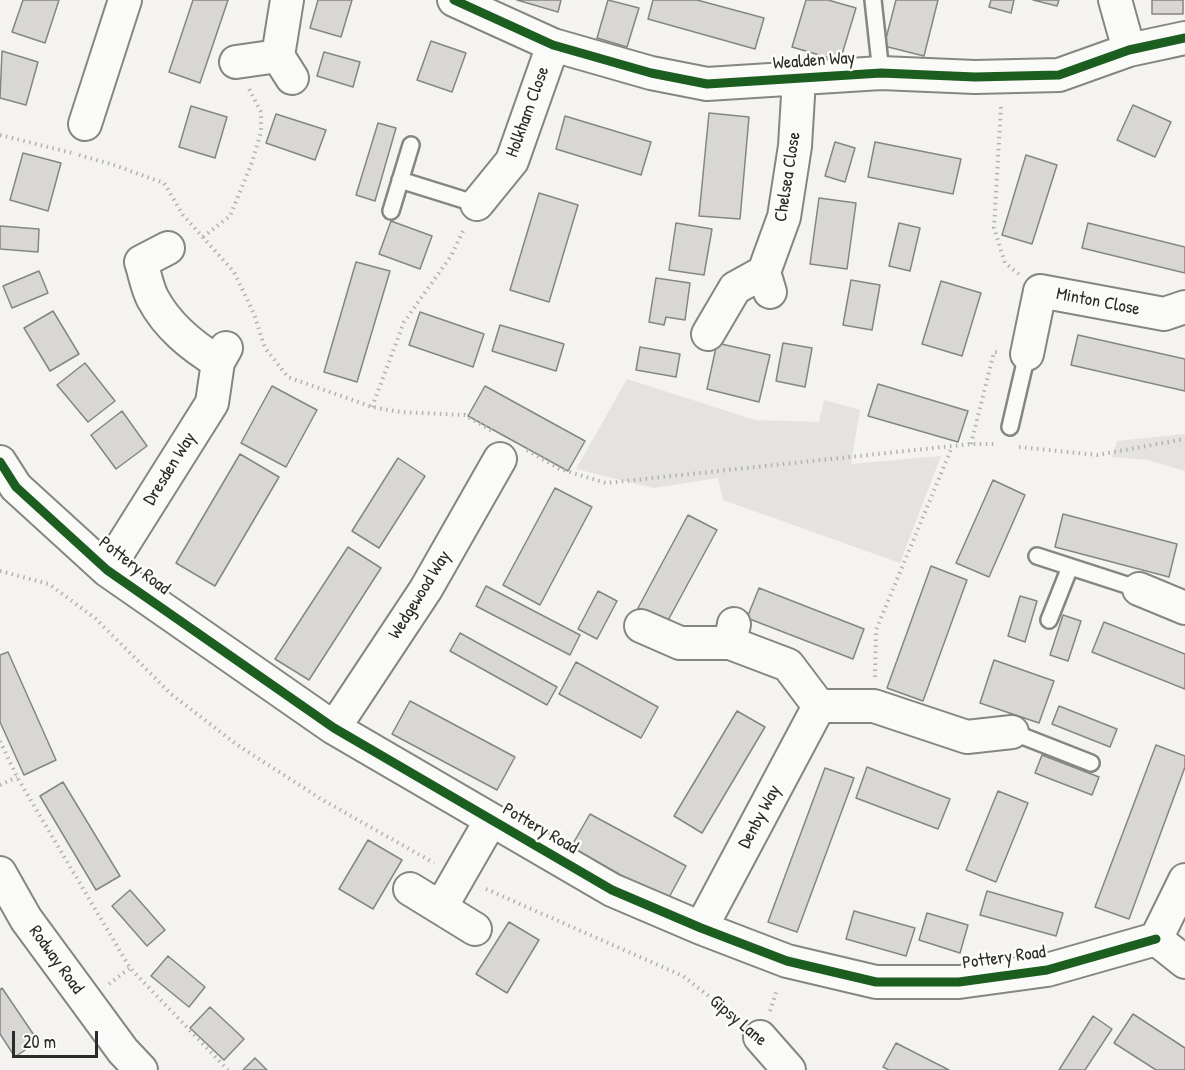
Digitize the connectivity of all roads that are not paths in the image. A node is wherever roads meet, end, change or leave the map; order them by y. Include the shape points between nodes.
1 (125, 0) edge
2 (287, 0) edge
3 (454, 0) edge
4 (873, 0) edge
5 (1115, 0) edge
6 (1185, 38) edge
7 (553, 45) junction
8 (1129, 50) junction
9 (236, 62) road end
10 (881, 73) junction
11 (798, 79) junction
12 (99, 109) dead end
13 (411, 145) dead end
14 (400, 180) junction
15 (477, 204) joint
16 (391, 211) dead end
17 (168, 248) dead end
18 (1185, 307) edge
19 (708, 334) dead end
20 (1027, 354) joint
21 (1010, 427) dead end
22 (507, 447) road end
23 (0, 462) edge
24 (1037, 556) dead end
25 (1070, 567) junction
26 (107, 570) junction
27 (1140, 589) joint
28 (1185, 608) edge
29 (1049, 620) dead end
30 (641, 626) dead end
31 (819, 706) junction
32 (334, 728) junction
33 (1012, 732) joint
34 (1091, 764) dead end
35 (491, 820) junction
36 (0, 873) edge
37 (1185, 880) edge
38 (410, 890) dead end
39 (441, 907) junction
40 (701, 928) junction
41 (476, 929) dead end
42 (1156, 939) junction
43 (1185, 962) edge
44 (760, 1037) road end
45 (141, 1070) edge
46 (789, 1070) edge

1 - 12 street
2 - 9 street via 286,67
3 - 7 street, Wealden Way
4 - 10 lane
5 - 8 street
6 - 8 street, Wealden Way
7 - 11 street, Wealden Way via 651,73 707,84
7 - 15 street, Holkham Close via 512,161
8 - 10 street, Wealden Way via 1059,75
10 - 11 street, Wealden Way
11 - 19 street, Chelsea Close via 795,146 784,217 767,283 735,288
13 - 14 lane
14 - 15 lane
14 - 16 lane
17 - 26 street, Dresden Way via 141,262 152,298 172,327 195,348 222,355 212,403
18 - 20 street, Minton Close via 1164,314 1040,291
20 - 21 lane
22 - 32 street, Wedgewood Way via 426,589
23 - 26 street, Pottery Road via 16,487
24 - 25 lane
25 - 27 lane
25 - 29 lane
26 - 32 street, Pottery Road
27 - 28 street
30 - 31 street via 680,643 732,633 788,665
31 - 33 street via 874,706 967,737
31 - 40 street, Denby Way
32 - 35 street, Pottery Road
33 - 34 lane
35 - 39 street
35 - 40 street, Pottery Road via 612,890
36 - 45 street, Rodway Road via 26,920
37 - 42 street
38 - 39 street
39 - 41 street
40 - 42 street, Pottery Road via 787,961 876,982 959,982 1047,970
42 - 43 street
44 - 46 street, Gipsy Lane

